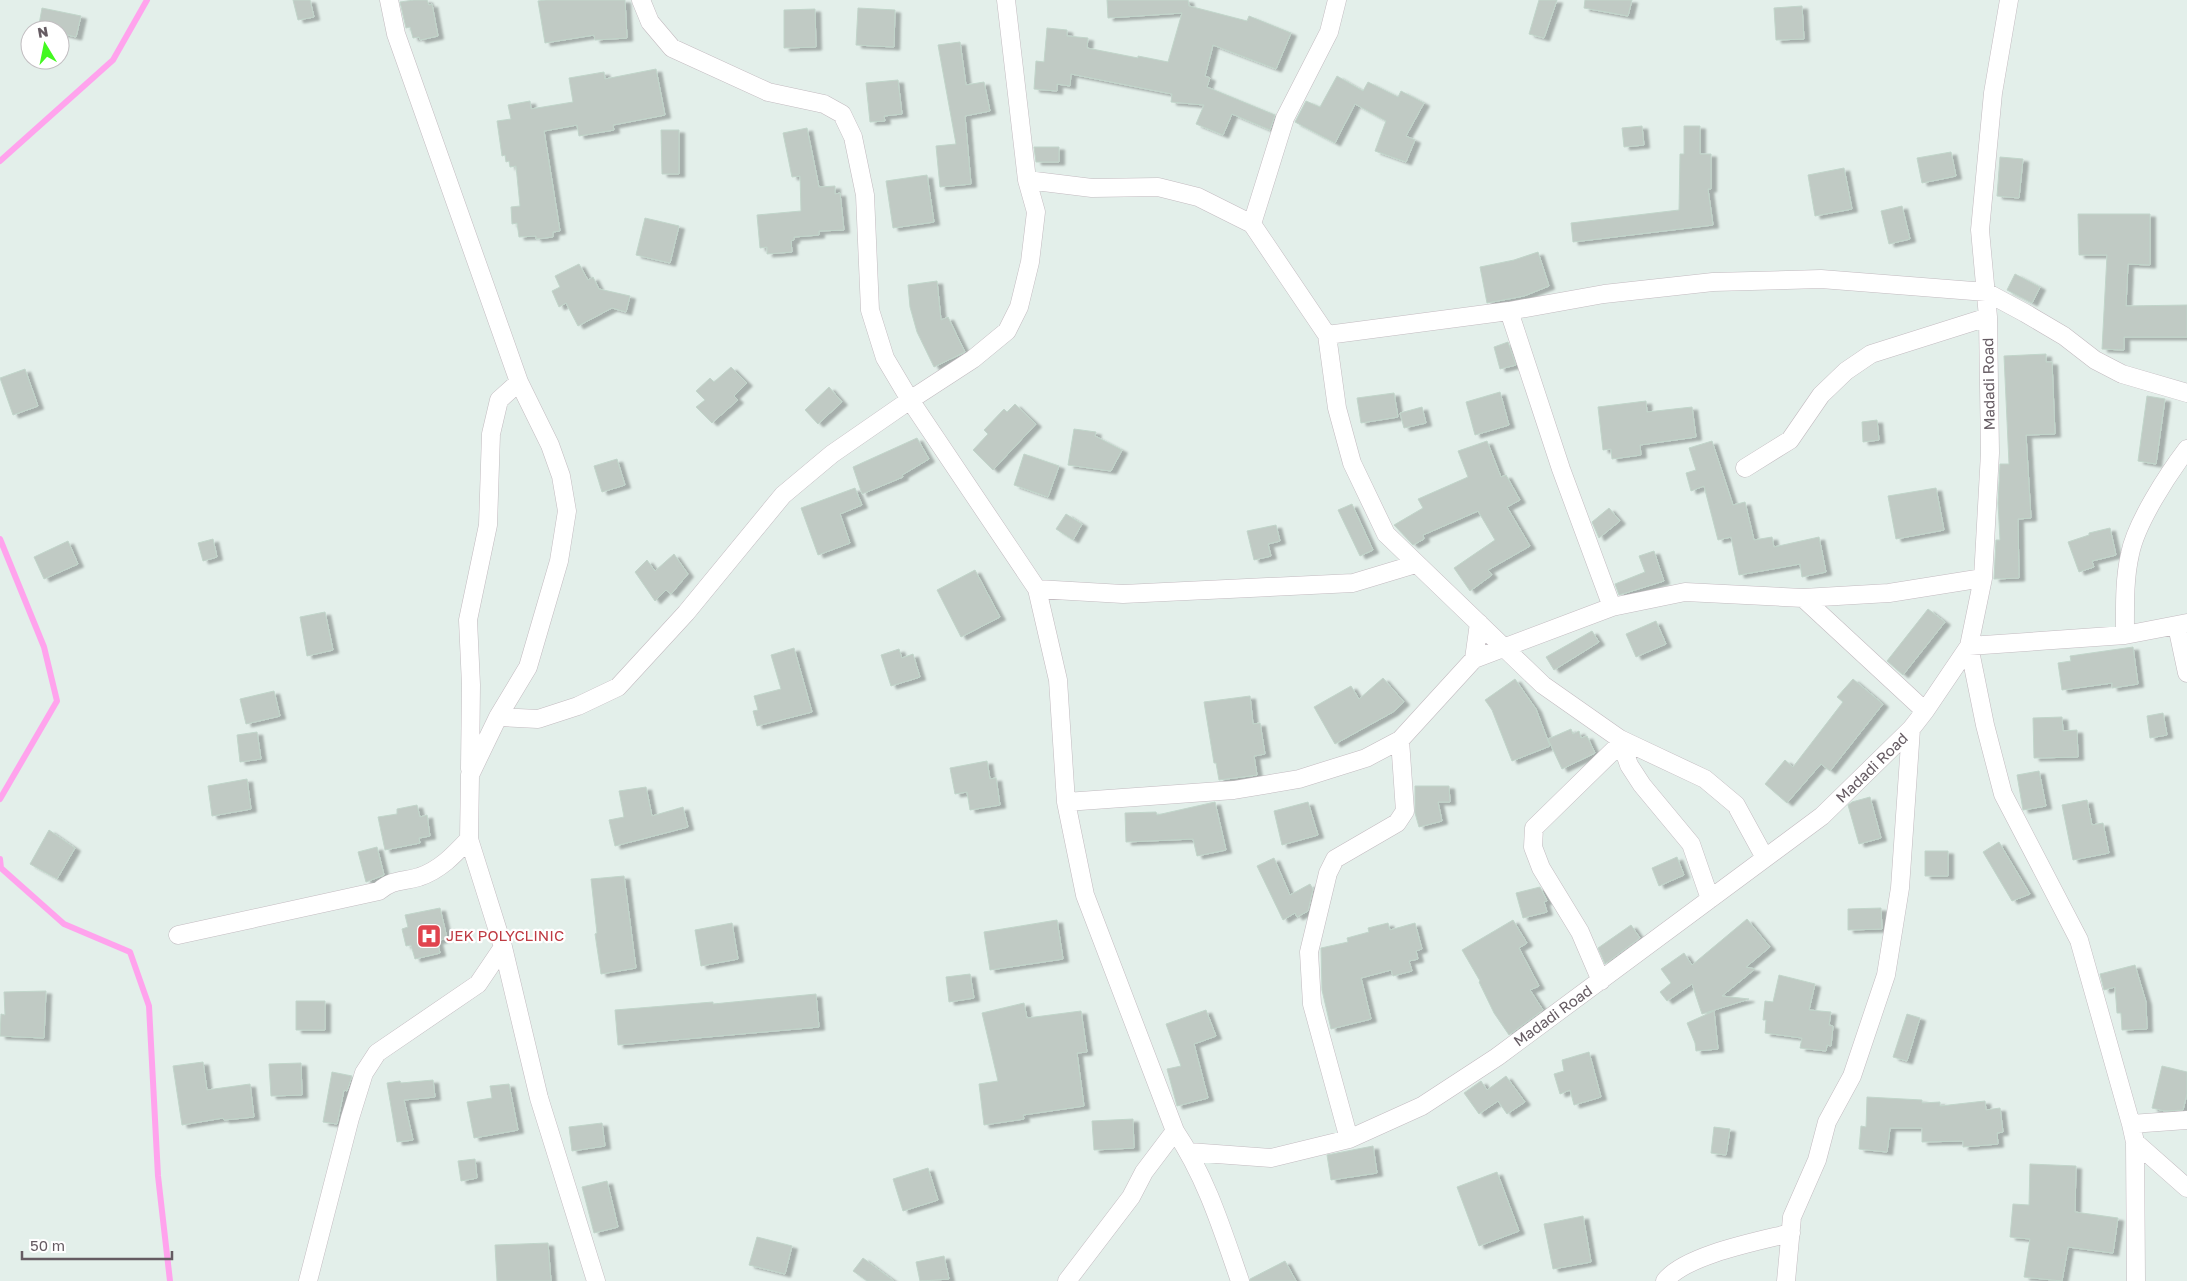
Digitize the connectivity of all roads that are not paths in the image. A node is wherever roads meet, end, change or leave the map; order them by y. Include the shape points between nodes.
1 (389, 0) edge
2 (641, 0) edge
3 (1006, 0) edge
4 (1337, 0) edge
5 (2009, 0) edge
6 (1027, 180) junction
7 (1252, 224) junction
8 (1986, 292) junction
9 (1509, 311) junction
10 (1988, 317) junction
11 (1327, 335) junction
12 (519, 382) junction
13 (2187, 393) edge
14 (910, 400) junction
15 (2187, 449) edge
16 (1745, 468) dead end
17 (1416, 564) junction
18 (1983, 578) junction
19 (1037, 589) junction
20 (1804, 598) junction
21 (1612, 607) junction
22 (1480, 623) junction
23 (2182, 624) edge
24 (2125, 635) junction
25 (1969, 646) junction
26 (1503, 647) junction
27 (1474, 659) junction
28 (2187, 673) edge
29 (1925, 711) junction
30 (498, 717) junction
31 (1911, 729) junction
32 (1400, 740) junction
33 (1621, 741) junction
34 (470, 775) junction
35 (1066, 802) junction
36 (469, 840) junction
37 (1765, 858) junction
38 (1710, 899) junction
39 (178, 935) dead end
40 (503, 947) junction
41 (1601, 981) junction
42 (2187, 1120) edge
43 (2131, 1124) junction
44 (1175, 1131) junction
45 (1349, 1139) junction
46 (2135, 1142) junction
47 (1189, 1152) junction
48 (2187, 1188) edge
49 (1791, 1233) junction
50 (308, 1281) edge
51 (596, 1281) edge
52 (1067, 1281) edge
53 (1240, 1281) edge
54 (1664, 1281) edge
55 (1786, 1281) edge
56 (2136, 1281) edge

1 - 12 street via 396,34
2 - 14 street via 650,22 672,48 768,92 824,104 842,114 853,137 865,195 870,310 885,358
3 - 6 street
4 - 7 street via 1329,32 1285,118
5 - 8 street, Madadi Road via 1993,93 1980,230
6 - 7 street via 1092,188 1158,187 1198,197
6 - 14 street via 1036,212 1030,262 1019,306 1007,331 973,359
7 - 11 street
8 - 9 street via 1821,279 1713,282 1604,294
8 - 10 street, Madadi Road
8 - 13 street via 2064,336 2094,360 2122,374
9 - 11 street
9 - 21 street via 1561,469
10 - 16 street via 1871,354 1846,370 1821,395 1790,440
10 - 18 street, Madadi Road via 1990,453
11 - 17 street via 1337,408 1352,463 1386,534
12 - 30 street via 550,445 561,476 567,511 559,561 528,667
12 - 34 street via 499,400 491,434 488,525 468,620
14 - 19 street
14 - 30 street via 832,454 783,496 686,614 618,687 578,706 538,719
15 - 24 street via 2140,527 2130,553
17 - 19 street via 1353,583 1123,594
17 - 22 street
18 - 20 street via 1889,593
18 - 25 street, Madadi Road
19 - 35 street via 1058,680
20 - 21 street via 1685,592
20 - 29 street
21 - 26 street
22 - 26 street
22 - 27 street
23 - 24 street
23 - 28 street
24 - 25 street
25 - 29 street, Madadi Road
25 - 43 street via 2003,794 2079,940
26 - 27 street
26 - 33 street via 1543,685
27 - 32 street
29 - 31 street, Madadi Road
30 - 34 street
31 - 37 street, Madadi Road via 1822,816
31 - 49 street via 1900,888 1886,975 1852,1076 1827,1122 1817,1160 1792,1217
32 - 35 street via 1366,758 1299,779 1234,790
32 - 45 street via 1405,811 1397,824 1335,859 1328,873 1309,952 1312,1004
33 - 37 street via 1705,779 1736,804
33 - 38 street via 1629,765 1642,785 1692,844
33 - 41 street via 1534,828 1533,847 1541,868 1580,932
34 - 36 street
35 - 44 street via 1085,895
36 - 39 street via 442,866 419,877 390,882 379,892
36 - 40 street
37 - 38 street, Madadi Road
38 - 41 street, Madadi Road
40 - 50 street via 478,984 377,1053 364,1073
40 - 51 street via 539,1098
41 - 45 street, Madadi Road via 1497,1057 1422,1106
42 - 43 street
43 - 46 street
44 - 47 street
44 - 52 street
45 - 47 street, Madadi Road via 1271,1158
46 - 48 street
46 - 56 street
47 - 53 street via 1214,1206
49 - 54 street via 1726,1248 1671,1273
49 - 55 street

